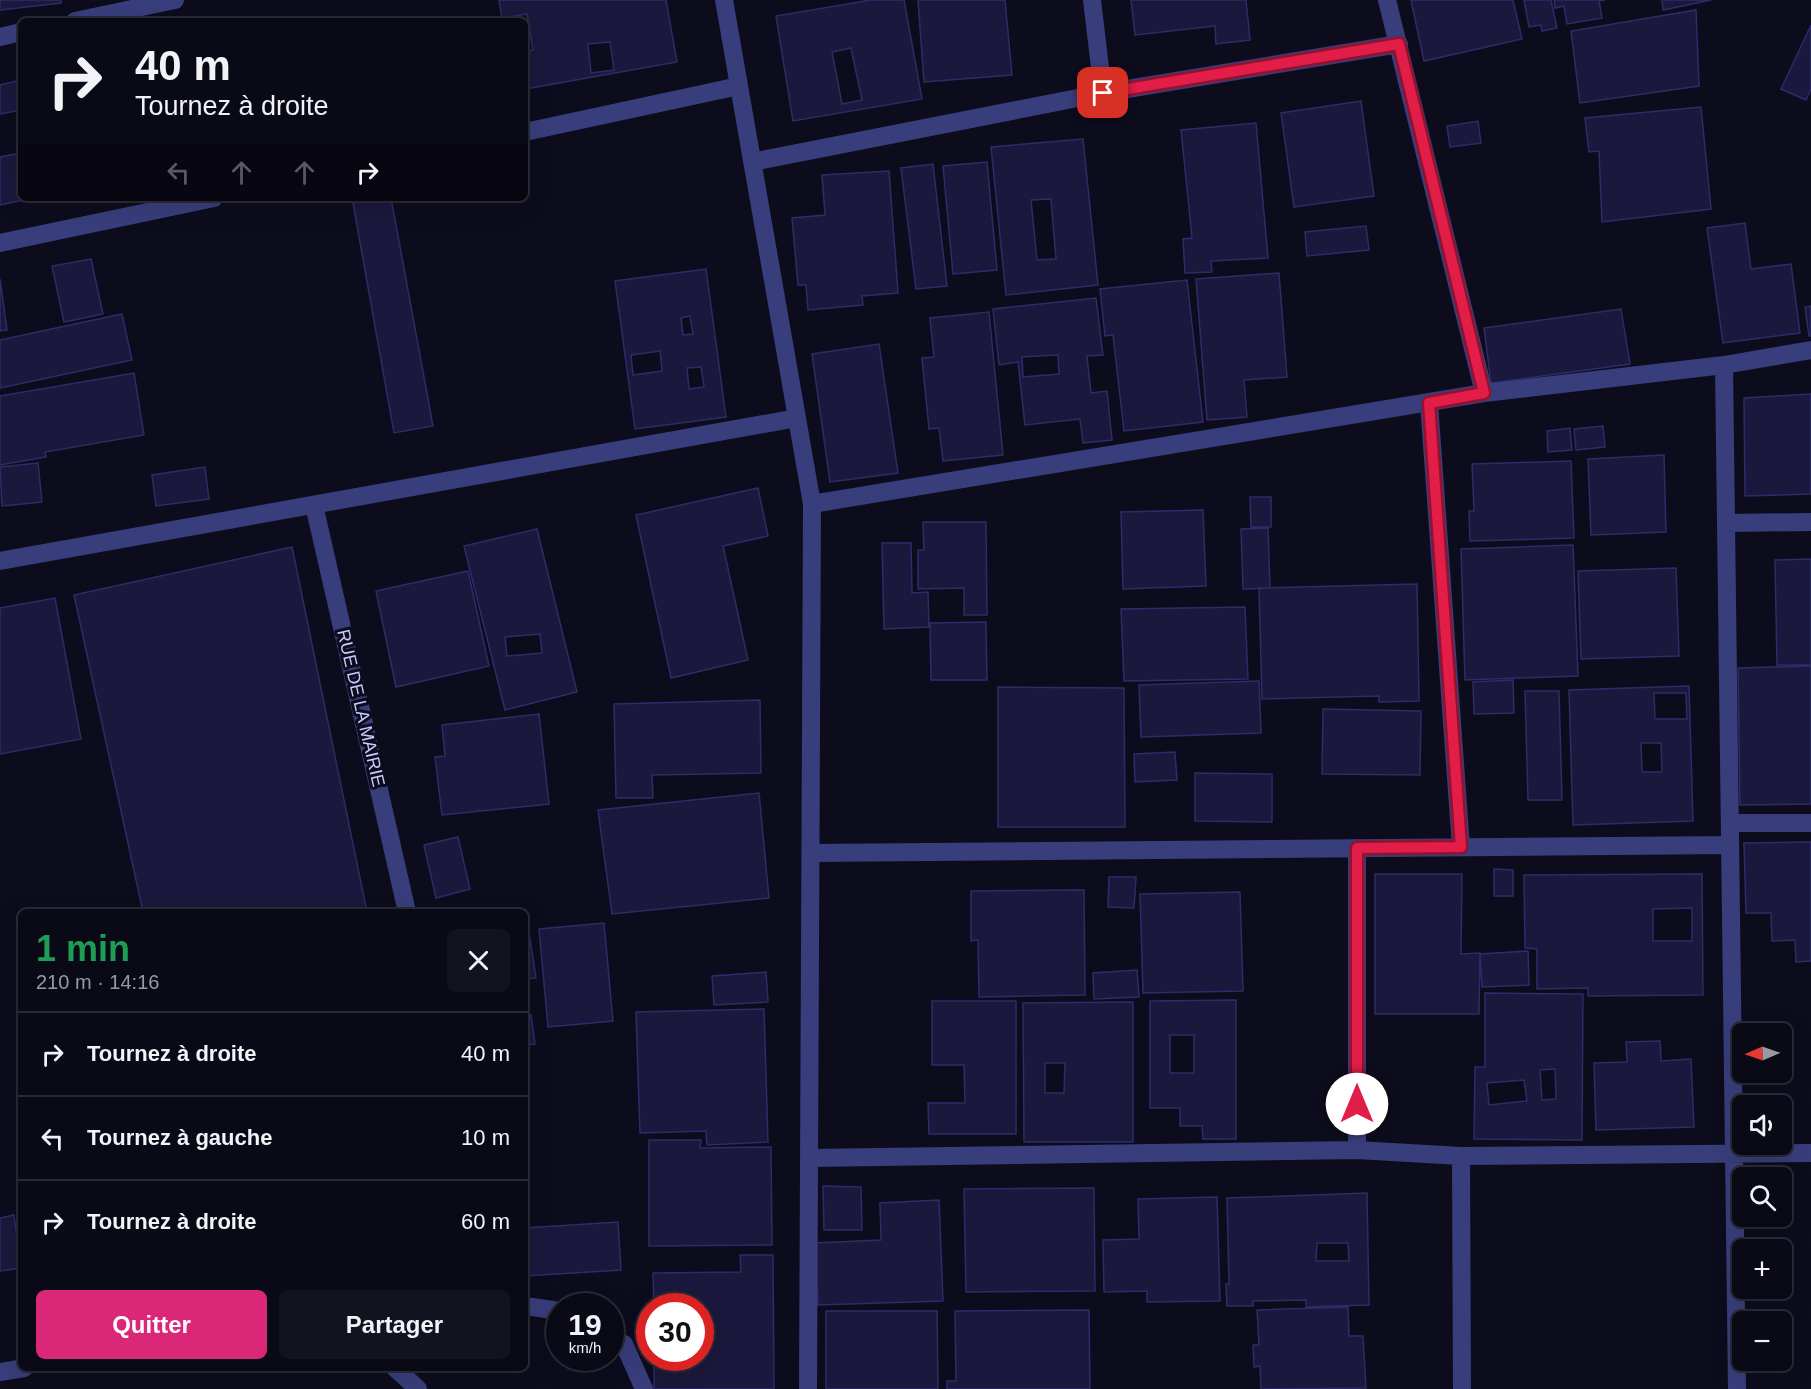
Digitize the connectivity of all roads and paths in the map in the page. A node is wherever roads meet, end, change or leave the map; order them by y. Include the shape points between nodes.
1 (175, 0) edge
2 (724, 0) edge
3 (1092, 0) edge
4 (1387, 0) edge
5 (89, 18) edge
6 (18, 33) edge
7 (0, 37) edge
8 (1399, 44) junction
9 (739, 86) junction
10 (1103, 93) junction
11 (528, 131) edge
12 (752, 162) junction
13 (200, 201) edge
14 (0, 243) edge
15 (1811, 350) edge
16 (1724, 365) junction
17 (1484, 393) junction
18 (1429, 403) junction
19 (796, 417) junction
20 (812, 504) junction
21 (314, 505) junction
22 (1811, 522) edge
23 (1726, 523) junction
24 (0, 561) edge
25 (1730, 823) junction
26 (1811, 823) edge
27 (1730, 844) junction
28 (1461, 847) junction
29 (1357, 848) junction
30 (811, 853) junction
31 (406, 909) edge
32 (1733, 1095) edge
33 (1357, 1150) junction
34 (1732, 1153) edge
35 (1792, 1153) edge
36 (1811, 1153) edge
37 (1734, 1155) edge
38 (1461, 1156) junction
39 (810, 1158) junction
40 (528, 1306) edge
41 (546, 1309) edge
42 (624, 1344) edge
43 (18, 1369) edge
44 (398, 1371) edge
45 (0, 1372) edge
46 (418, 1389) edge
47 (644, 1389) edge
48 (808, 1389) edge
49 (1462, 1389) edge
50 (1737, 1389) edge

1 - 5 street
2 - 9 street
3 - 10 street
4 - 8 street
6 - 7 street
8 - 10 street
8 - 17 street
9 - 11 street
9 - 12 street
10 - 12 street
12 - 19 street
13 - 14 street
15 - 16 street
16 - 17 street
16 - 23 street
17 - 18 street
18 - 20 street
18 - 28 street
19 - 20 street
19 - 21 street
20 - 30 street
21 - 24 street
21 - 31 street, RUE DE LA MAIRIE
22 - 23 street
23 - 25 street
25 - 26 street
25 - 27 street
27 - 28 street
27 - 32 street
28 - 29 street
29 - 30 street
29 - 33 street
30 - 39 street
33 - 38 street
33 - 39 street
34 - 38 street
35 - 36 street
37 - 50 street
38 - 49 street
39 - 48 street
40 - 41 street
42 - 47 street
43 - 45 street
44 - 46 street

